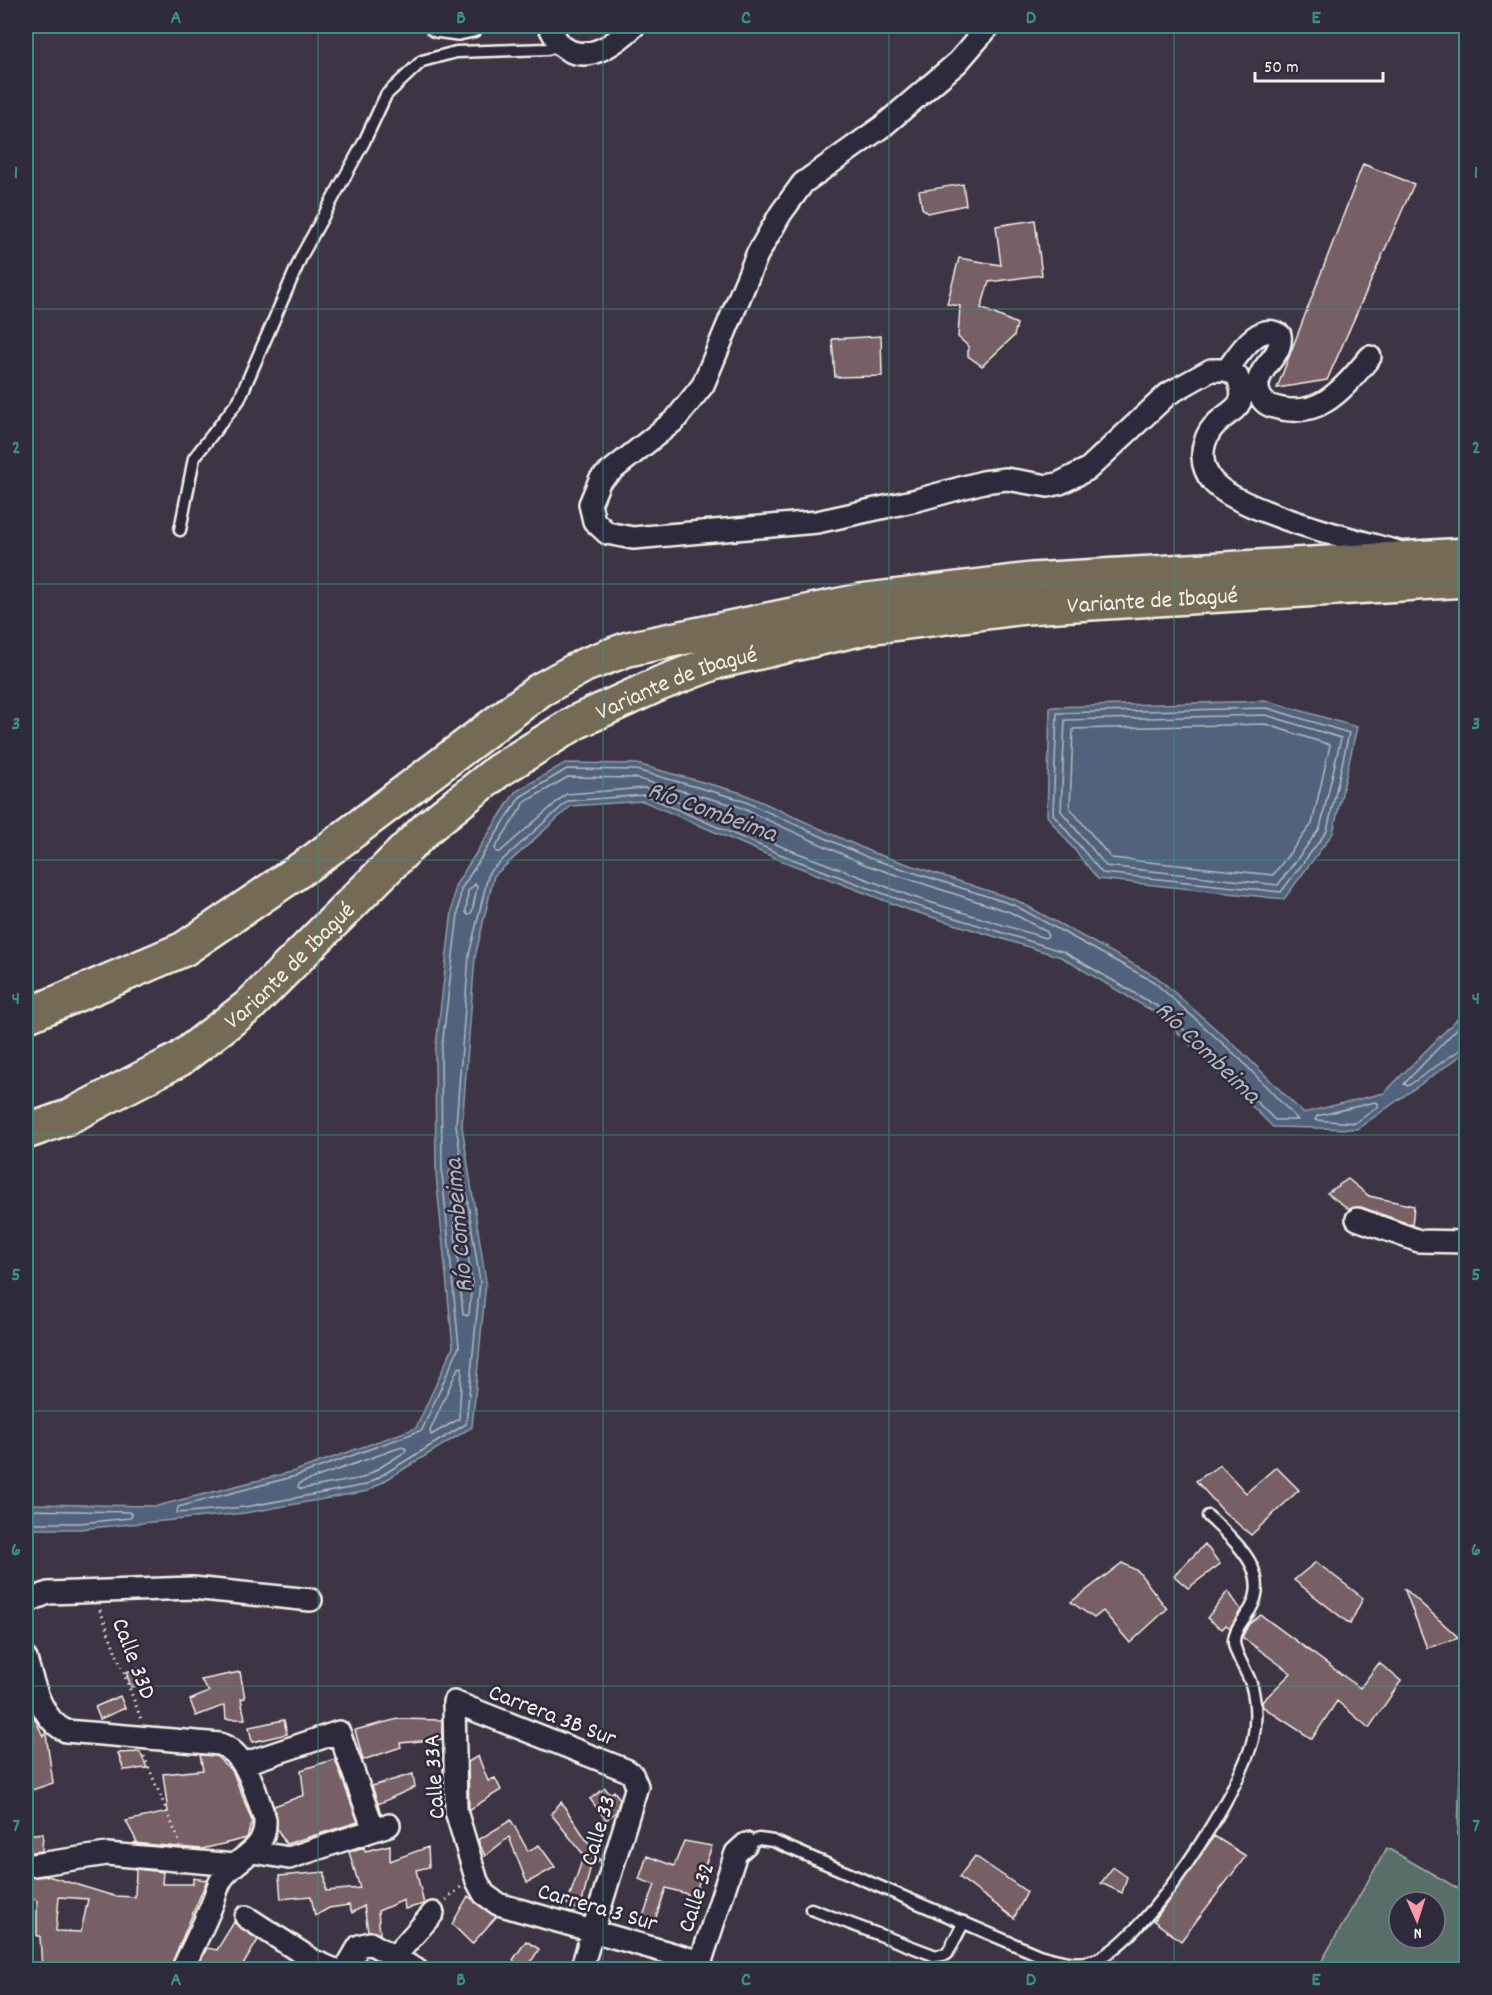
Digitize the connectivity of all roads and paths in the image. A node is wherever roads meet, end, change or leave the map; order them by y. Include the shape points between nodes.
1 (436, 26) edge
2 (472, 26) edge
3 (549, 26) edge
4 (634, 26) edge
5 (989, 26) edge
6 (560, 45) junction
7 (1370, 357) dead end
8 (1227, 370) junction
9 (180, 530) dead end
10 (1467, 555) edge
11 (1419, 557) junction
12 (1467, 580) edge
13 (313, 941) junction
14 (184, 949) junction
15 (26, 1016) edge
16 (26, 1039) edge
17 (26, 1115) edge
18 (26, 1132) edge
19 (1357, 1219) dead end
20 (1467, 1242) edge
21 (1208, 1516) dead end
22 (93, 1592) junction
23 (311, 1600) dead end
24 (26, 1602) edge
25 (26, 1659) edge
26 (454, 1702) joint
27 (141, 1735) junction
28 (241, 1760) junction
29 (632, 1774) joint
30 (746, 1844) joint
31 (254, 1852) junction
32 (187, 1860) junction
33 (235, 1865) junction
34 (26, 1866) edge
35 (480, 1888) junction
36 (811, 1909) dead end
37 (433, 1913) joint
38 (246, 1917) dead end
39 (964, 1922) junction
40 (593, 1931) junction
41 (395, 1956) junction
42 (699, 1966) edge
43 (182, 1970) edge
44 (335, 1970) edge
45 (345, 1970) edge
46 (417, 1970) edge
47 (581, 1970) edge

1 - 2 street via 458,30
3 - 6 street
4 - 6 street via 616,42 595,52 575,54
5 - 8 street via 958,62 883,126 803,183 757,255 703,385 675,420 600,480 590,504 594,521 607,533 633,538 817,522 1006,479 1048,486 1088,469 1168,394 1211,370
6 - 9 lane via 547,49 456,52 422,61 386,95 302,255 239,400 194,458
7 - 8 street via 1328,400 1299,411 1266,404 1258,393 1258,381 1281,345 1280,335 1273,331 1257,336
8 - 11 street via 1237,376 1242,395 1238,408 1210,430 1201,454 1214,483 1247,503 1313,527
10 - 11 highway, Variante de Ibagué
11 - 14 highway, Variante de Ibagué via 1030,580 860,601 628,649 597,660 540,690 316,860
12 - 13 highway, Variante de Ibagué via 1026,608 868,627 716,662 576,722 498,771 427,828
13 - 17 highway via 279,952 229,1001 170,1046 105,1083
13 - 18 highway, Variante de Ibagué via 249,1006 180,1059 68,1117
14 - 15 highway, Variante de Ibagué
14 - 16 highway via 165,973
19 - 20 street via 1419,1241
21 - 39 lane via 1244,1552 1256,1575 1252,1606 1234,1642 1255,1707 1253,1738 1227,1799 1168,1889 1122,1942 1096,1959 1069,1963
22 - 23 street via 192,1588
22 - 24 street via 48,1593
22 - 27 path, Calle 33D
25 - 27 street via 50,1719 66,1731
26 - 29 street, Carrera 3B Sur
26 - 35 street, Calle 33A via 456,1811
27 - 28 street via 220,1744 230,1747
27 - 32 path, Calle 33D
28 - 31 street via 264,1819 262,1838
28 - 31 street via 339,1732 381,1827 289,1858
29 - 40 street, Calle 33 via 637,1786
30 - 39 lane via 759,1839 773,1841
30 - 42 street, Calle 32 via 736,1853
31 - 33 street
32 - 33 street
32 - 34 street via 107,1854
33 - 43 street via 218,1884
35 - 37 path via 457,1888
35 - 40 street, Carrera 3 Sur via 498,1904
36 - 39 lane via 936,1956 947,1954
37 - 41 street
38 - 44 street via 314,1961
40 - 42 street, Carrera 3 Sur
40 - 47 street, Calle 33
41 - 45 street via 370,1943 359,1946
41 - 46 street

